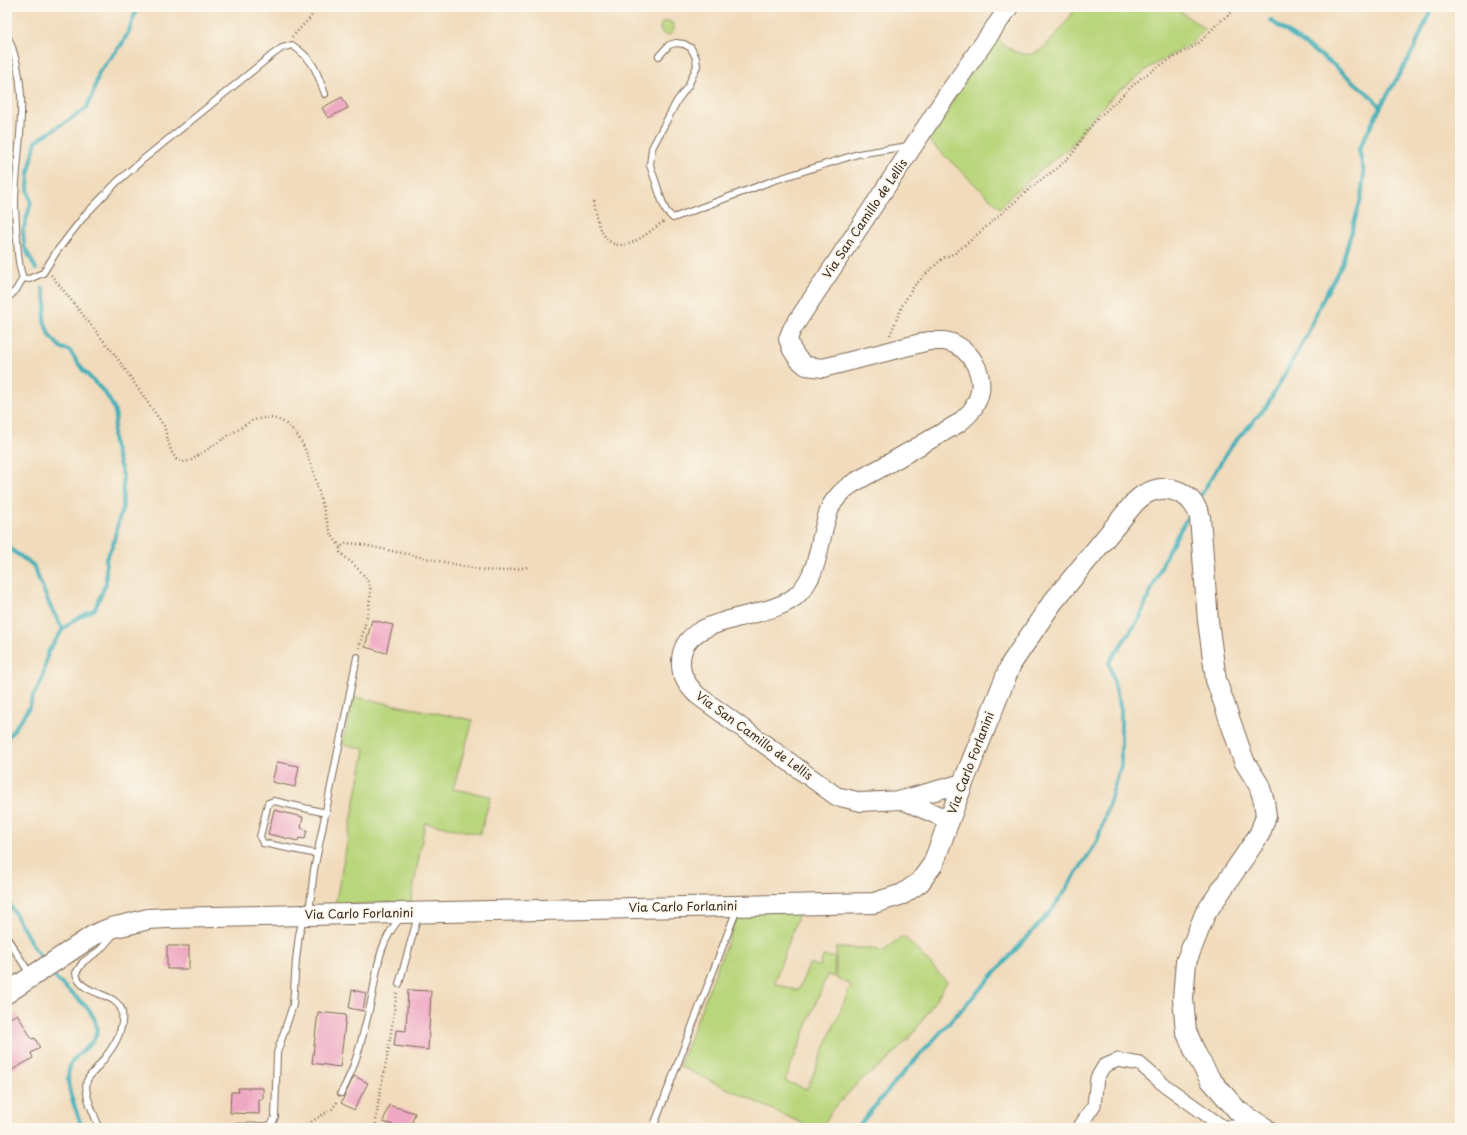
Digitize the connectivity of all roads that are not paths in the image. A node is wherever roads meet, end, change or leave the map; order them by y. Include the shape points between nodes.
1 (1009, 7) edge
2 (7, 35) edge
3 (659, 56) dead end
4 (325, 94) dead end
5 (914, 145) junction
6 (23, 278) junction
7 (7, 299) edge
8 (357, 657) road end
9 (962, 783) junction
10 (902, 800) junction
11 (326, 813) junction
12 (949, 820) junction
13 (317, 854) junction
14 (738, 906) junction
15 (412, 913) junction
16 (306, 915) junction
17 (121, 926) junction
18 (7, 938) edge
19 (35, 975) junction
20 (399, 984) road end
21 (7, 993) edge
22 (341, 1093) road end
23 (1258, 1123) edge
24 (235, 1127) dead end
25 (99, 1128) edge
26 (653, 1128) edge
27 (1079, 1128) edge

1 - 5 main road, Via San Camillo de Lellis
2 - 6 lane via 16,56 21,85 22,109 15,215 19,268
3 - 5 lane via 669,45 684,44 691,48 697,66 652,148 650,165 666,212 673,218 858,154
4 - 6 lane via 310,60 304,53 292,45 282,48 117,182 85,215 43,273 29,279
5 - 10 main road, Via San Camillo de Lellis via 792,329 788,339 798,359 806,366 815,368 929,341 945,341 971,356 980,377 979,396 973,409 959,422 848,487 831,505 812,573 799,594 782,604 696,632 687,641 681,657 683,677 697,695 836,796 861,802
6 - 7 lane
8 - 11 lane
9 - 10 main road, Via San Camillo de Lellis
9 - 12 main road, Via Carlo Forlanini
9 - 23 main road, Via Carlo Forlanini via 1011,664 1052,603 1141,496 1156,489 1166,488 1184,494 1197,509 1200,517 1208,621 1216,680 1244,761 1259,785 1266,816 1260,833 1205,914 1186,962 1183,999 1186,1031 1210,1078 1238,1111
10 - 12 main road, Via San Camillo de Lellis
11 - 13 lane
11 - 13 lane via 274,801 268,803 260,838 263,843
12 - 14 main road, Via Carlo Forlanini via 933,864 920,882 903,894 874,903
13 - 16 lane
14 - 15 main road, Via Carlo Forlanini
14 - 26 lane
15 - 16 main road, Via Carlo Forlanini
15 - 20 lane
15 - 22 lane via 393,926 379,954 365,1028 348,1080
16 - 17 main road, Via Carlo Forlanini via 148,919
16 - 24 lane via 299,935 293,1004 277,1053 275,1117 272,1124 266,1126
17 - 19 main road, Via Carlo Forlanini via 94,935
17 - 25 lane via 100,950 83,962 76,973 82,984 115,1000 122,1010 118,1038 87,1081 87,1097
18 - 19 lane
19 - 21 main road, Via Carlo Forlanini
23 - 27 street via 1223,1127 1163,1084 1140,1064 1118,1060 1104,1066 1097,1078 1094,1105

